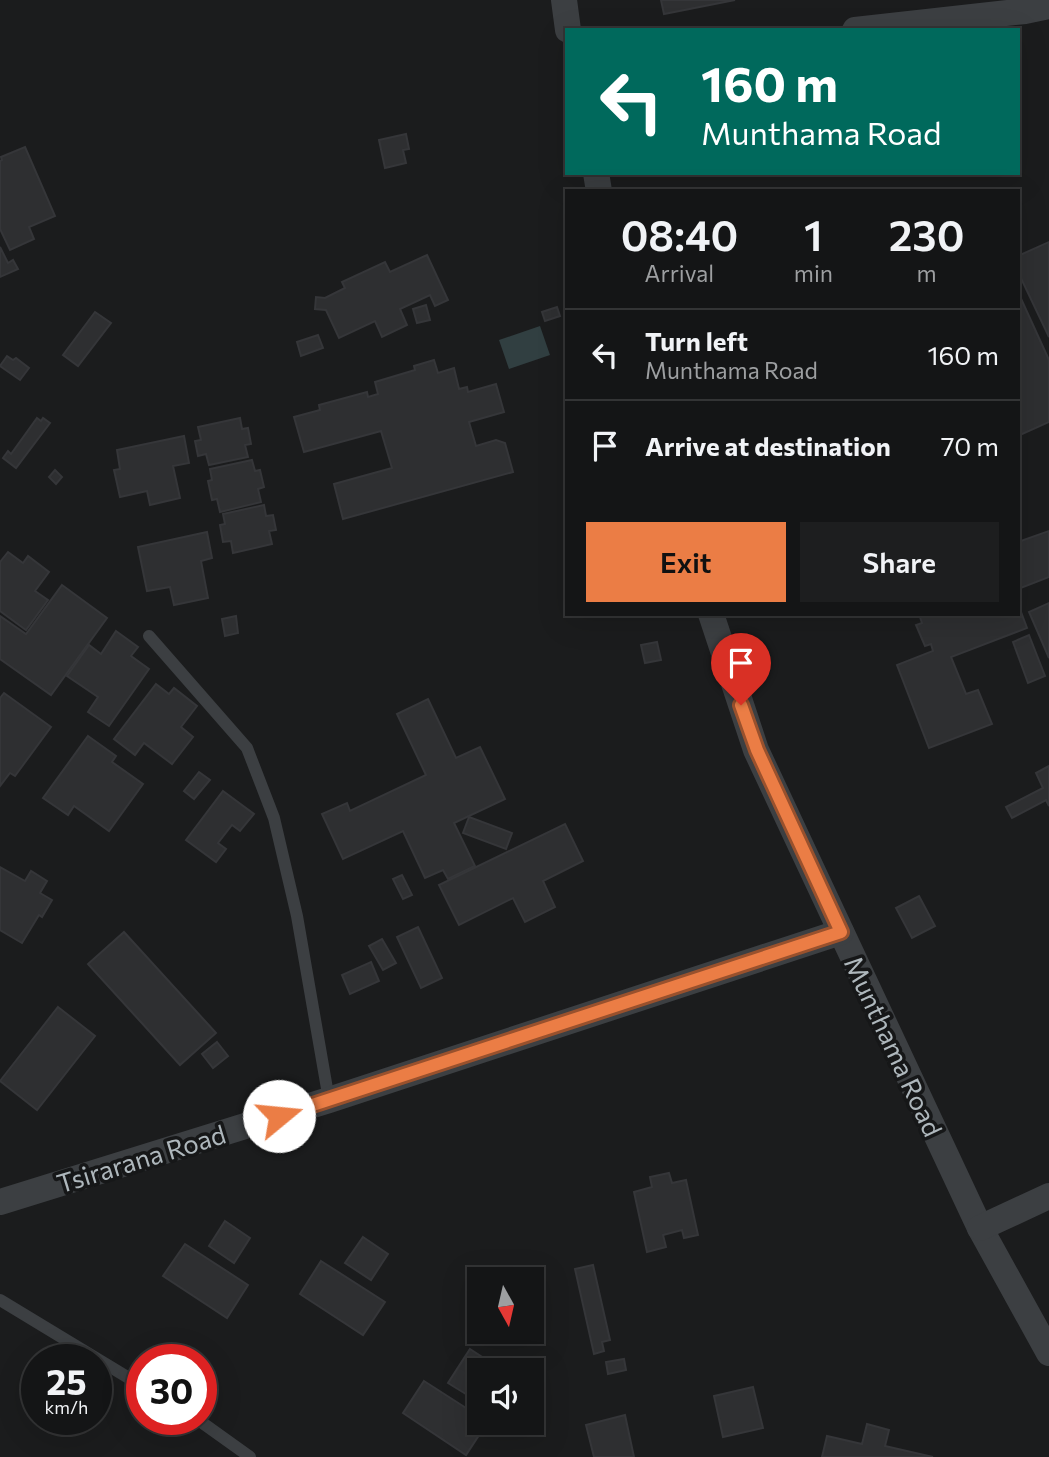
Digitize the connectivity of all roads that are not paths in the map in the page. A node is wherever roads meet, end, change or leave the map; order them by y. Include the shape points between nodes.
1 (564, 0) edge
2 (1049, 6) edge
3 (568, 28) edge
4 (873, 28) edge
5 (712, 616) edge
6 (149, 636) dead end
7 (841, 932) junction
8 (329, 1100) junction
9 (1049, 1196) edge
10 (0, 1202) edge
11 (980, 1228) junction
12 (0, 1300) edge
13 (1049, 1353) edge
14 (126, 1376) edge
15 (217, 1433) edge
16 (250, 1457) edge

1 - 3 street
2 - 4 street
5 - 7 street, Munthama Road via 757,750
6 - 8 lane via 247,748 274,818 297,916
7 - 8 street, Tsirarana Road
7 - 11 street, Munthama Road
8 - 10 street, Tsirarana Road
9 - 11 street
11 - 13 street, Munthama Road
12 - 14 lane
15 - 16 lane

